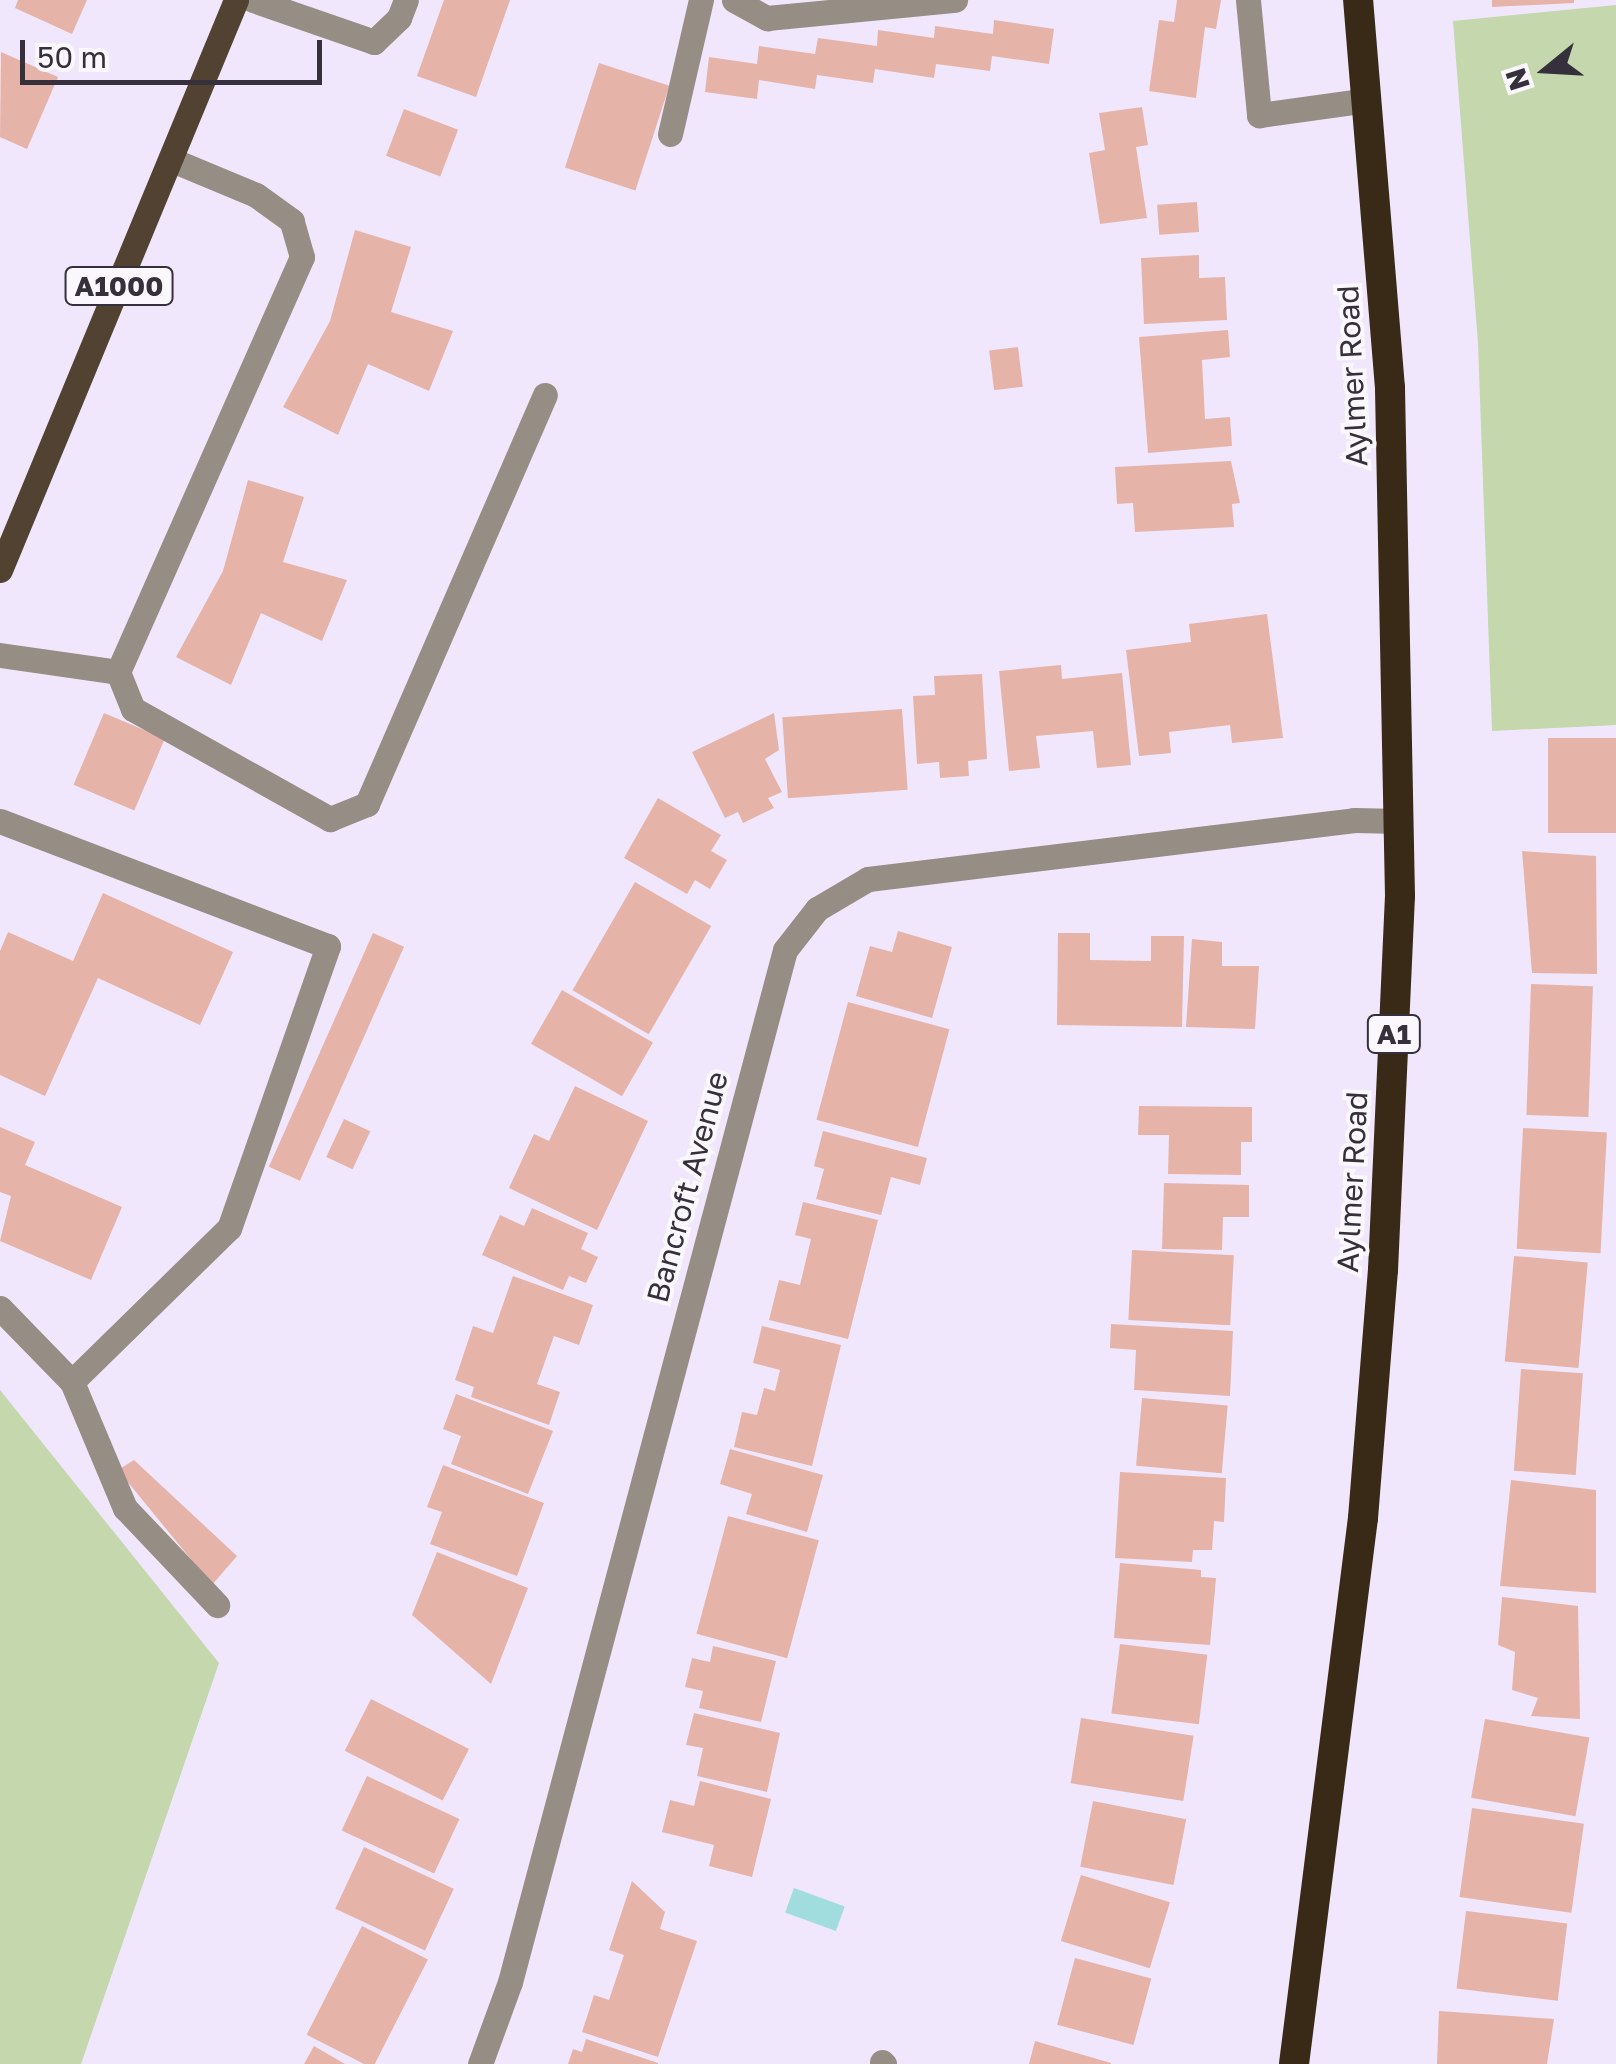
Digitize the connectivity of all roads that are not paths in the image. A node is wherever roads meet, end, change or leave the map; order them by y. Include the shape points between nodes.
1 (236, 0) edge
2 (253, 0) edge
3 (406, 0) edge
4 (701, 0) edge
5 (734, 0) edge
6 (955, 0) edge
7 (1248, 0) edge
8 (1358, 0) edge
9 (1367, 100) junction
10 (670, 134) dead end
11 (172, 160) junction
12 (545, 395) dead end
13 (0, 570) edge
14 (0, 655) edge
15 (118, 672) junction
16 (0, 820) edge
17 (1400, 821) junction
18 (0, 1308) edge
19 (72, 1382) junction
20 (217, 1604) dead end
21 (480, 2064) edge
22 (1294, 2064) edge

1 - 11 main road, A1000
2 - 3 street via 374,42 400,18
4 - 10 street
5 - 6 street via 767,18
7 - 9 street via 1259,115
8 - 9 highway, Aylmer Road / A1
9 - 17 highway, Aylmer Road / A1 via 1390,388
11 - 13 main road, A1000
11 - 15 street via 256,195 292,221 302,257
12 - 15 street via 367,804 330,819 133,709
14 - 15 street
16 - 19 street via 328,946 228,1228
17 - 21 street, Bancroft Avenue via 1354,820 868,878 816,910 785,950 510,1982
17 - 22 highway, Aylmer Road / A1 via 1383,1270 1363,1518
18 - 19 street
19 - 20 street via 125,1508

